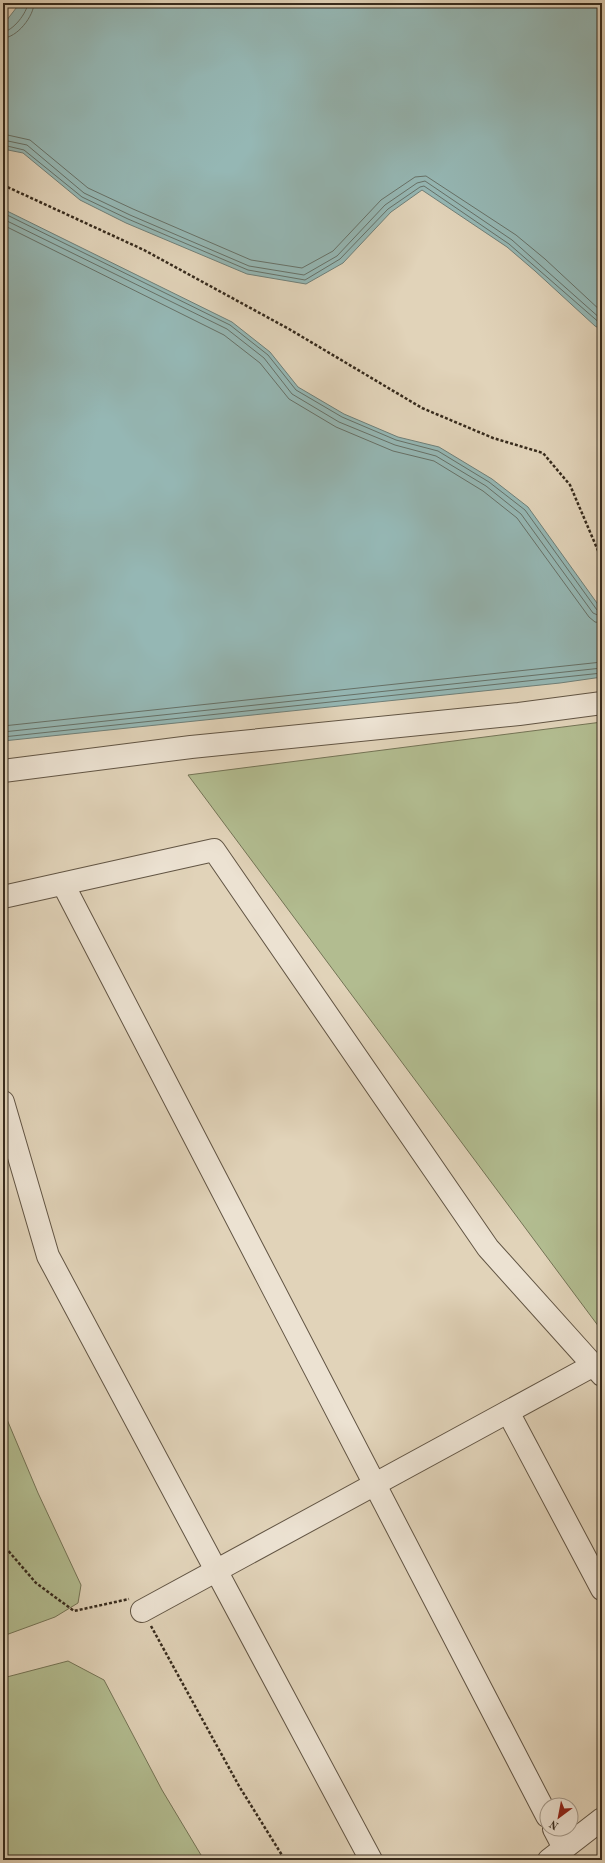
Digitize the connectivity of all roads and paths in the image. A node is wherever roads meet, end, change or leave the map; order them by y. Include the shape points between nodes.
1 (3, 185) edge
2 (602, 560) edge
3 (602, 703) edge
4 (3, 771) edge
5 (63, 884) junction
6 (3, 896) edge
7 (3, 1102) edge
8 (597, 1371) edge
9 (508, 1412) junction
10 (374, 1485) junction
11 (3, 1543) edge
12 (4, 1548) junction
13 (3, 1564) edge
14 (216, 1571) junction
15 (602, 1588) edge
16 (142, 1611) junction
17 (539, 1801) edge
18 (602, 1819) edge
19 (555, 1837) edge
20 (556, 1854) edge
21 (285, 1860) edge
22 (371, 1860) edge

1 - 2 path via 144,250 289,329 422,408 493,438 543,453 570,485
3 - 4 street via 519,714 191,747
5 - 6 street
5 - 8 street via 214,850 488,1248
5 - 10 street
7 - 14 street via 48,1256
8 - 9 street
9 - 10 street
9 - 15 street
10 - 14 street
10 - 17 street
11 - 12 path
12 - 13 path
12 - 16 path via 36,1583 74,1611 135,1598
14 - 16 street
14 - 22 street
16 - 21 path via 239,1786
18 - 20 street
19 - 20 street

